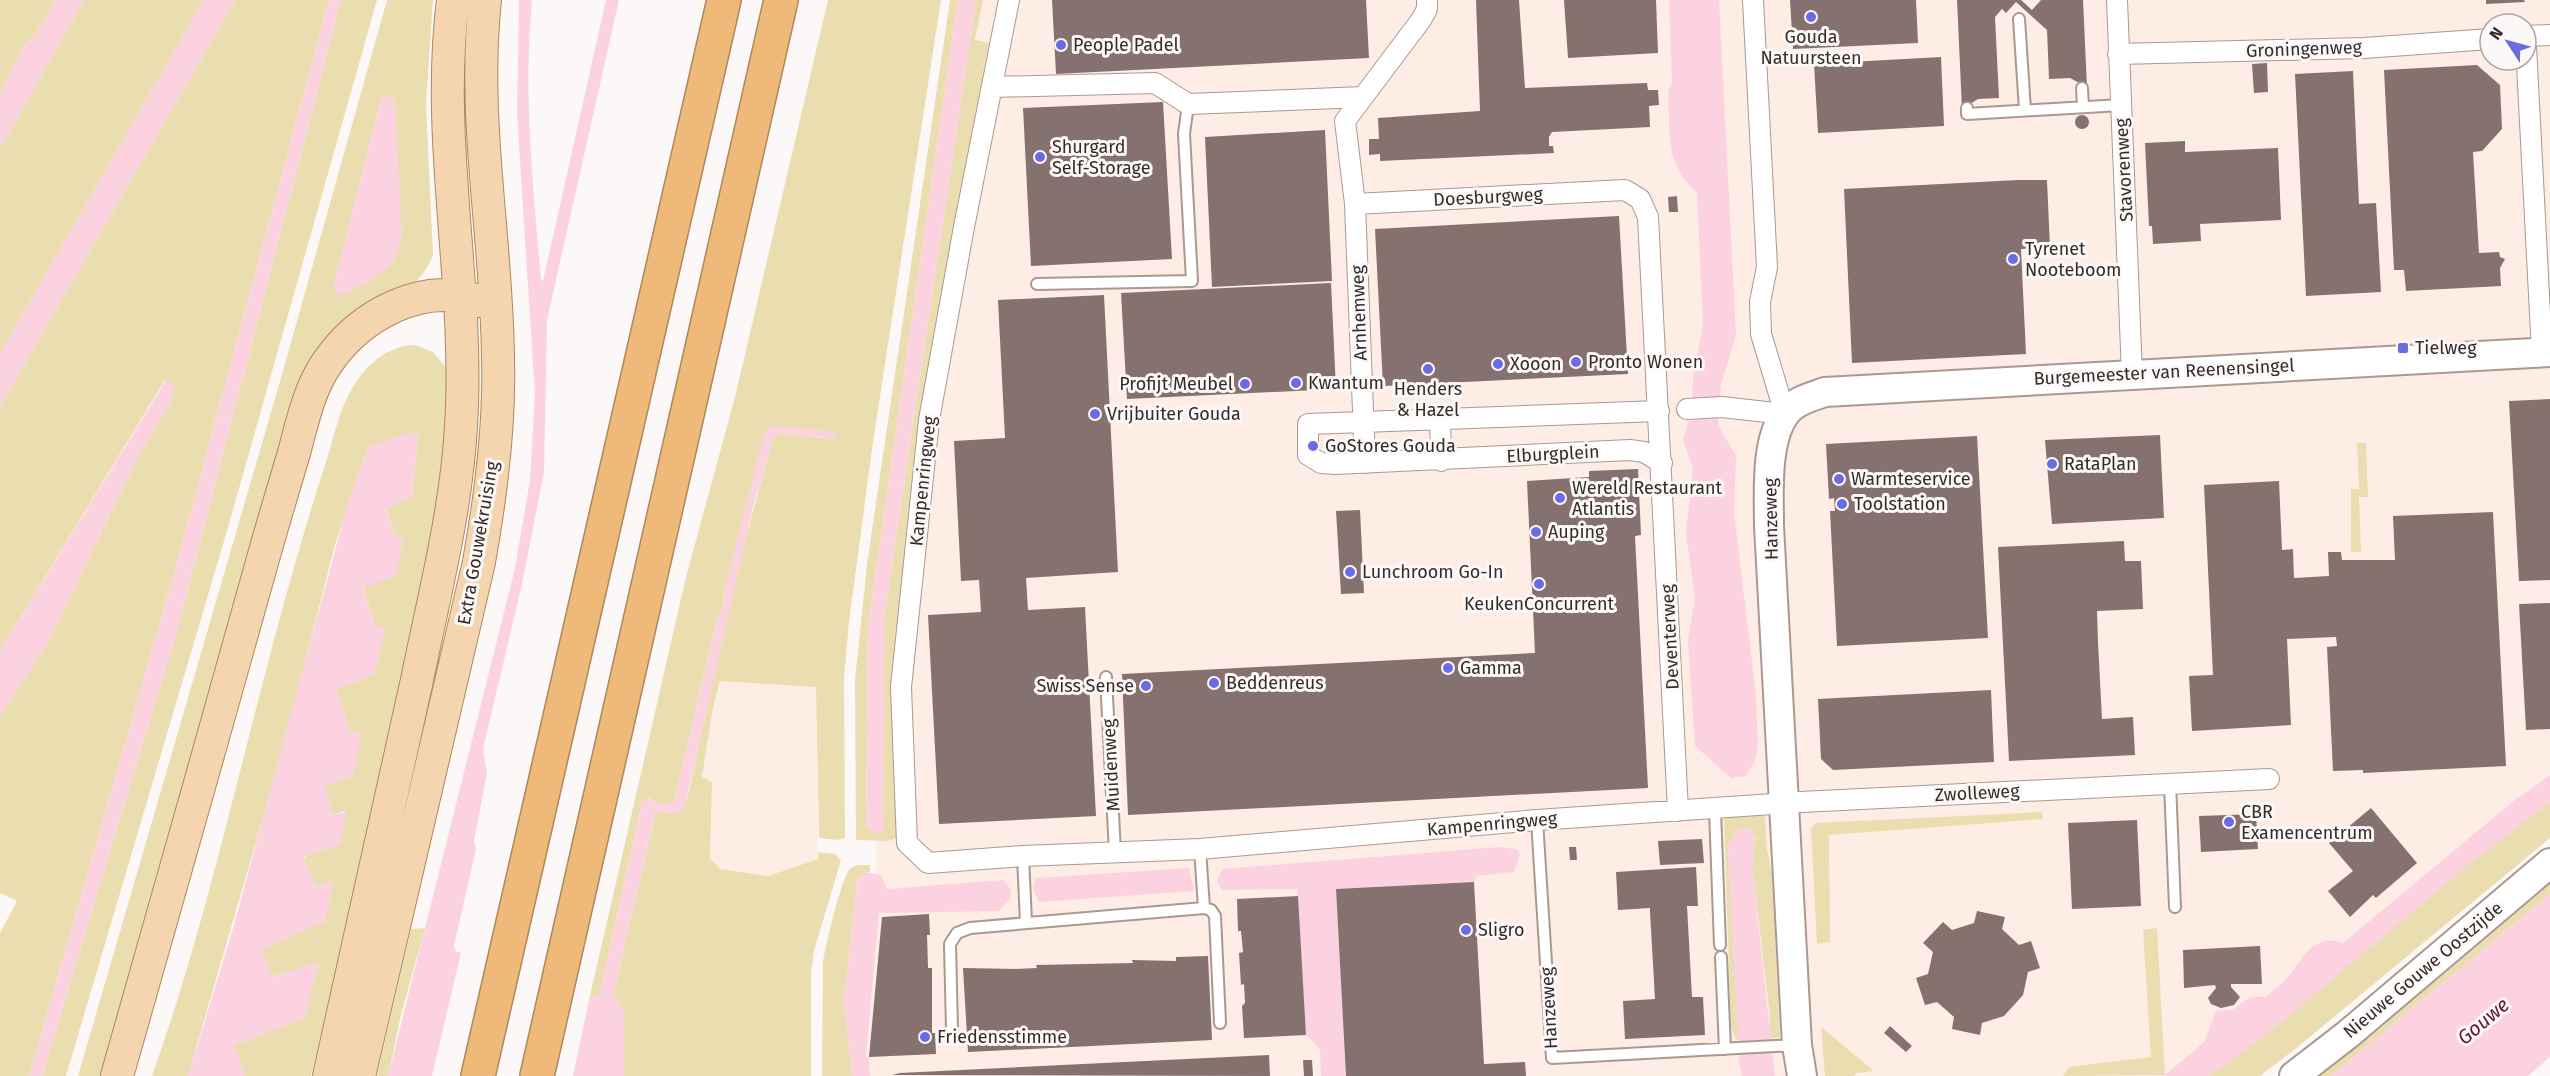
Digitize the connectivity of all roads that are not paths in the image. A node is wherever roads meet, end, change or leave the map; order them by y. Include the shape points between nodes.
1 (453, 0) edge
2 (485, 0) edge
3 (723, 0) edge
4 (781, 0) edge
5 (1009, 0) edge
6 (1426, 0) edge
7 (1753, 0) edge
8 (2117, 0) edge
9 (2019, 20) dead end
10 (2478, 40) edge
11 (2118, 54) junction
12 (2528, 72) edge
13 (992, 87) junction
14 (2082, 87) dead end
15 (1363, 97) junction
16 (1188, 104) junction
17 (2121, 105) junction
18 (2083, 107) junction
19 (1967, 108) dead end
20 (2025, 110) junction
21 (1355, 204) junction
22 (1037, 284) dead end
23 (460, 302) junction
24 (496, 307) junction
25 (2546, 352) edge
26 (2132, 375) junction
27 (1687, 409) dead end
28 (1659, 411) junction
29 (1785, 414) junction
30 (1440, 419) junction
31 (1363, 422) junction
32 (1441, 461) junction
33 (1365, 463) junction
34 (1662, 463) junction
35 (1106, 677) dead end
36 (2269, 779) dead end
37 (2170, 783) junction
38 (1785, 804) junction
39 (1715, 810) junction
40 (1678, 811) junction
41 (1538, 820) junction
42 (1200, 849) junction
43 (1115, 853) junction
44 (1023, 856) junction
45 (2550, 863) edge
46 (2175, 907) dead end
47 (1204, 909) junction
48 (1026, 923) junction
49 (1720, 945) dead end
50 (1721, 957) dead end
51 (1220, 1023) dead end
52 (952, 1030) dead end
53 (1788, 1046) junction
54 (1729, 1049) junction
55 (117, 1076) edge
56 (139, 1076) edge
57 (329, 1076) edge
58 (359, 1076) edge
59 (478, 1076) edge
60 (537, 1076) edge
61 (1802, 1076) edge
62 (2294, 1076) edge

1 - 23 main road, Extra Gouwekruising via 447,73 448,130
2 - 24 main road, Extra Gouwekruising via 482,111
3 - 59 highway
4 - 60 highway
5 - 13 street, Kampenringweg
6 - 15 street via 1421,20
7 - 29 street via 1767,267 1760,302 1761,334
8 - 11 street, Stavorenweg
9 - 20 lane
10 - 11 street, Groningenweg via 2364,48
11 - 17 street, Stavorenweg
12 - 25 street
13 - 16 street via 1155,83
13 - 44 street, Kampenringweg via 929,420 902,687 907,843 928,863
14 - 18 lane
15 - 16 street
15 - 21 street via 1346,121
16 - 22 lane via 1185,134 1192,281
17 - 18 lane
17 - 26 street, Stavorenweg
18 - 20 lane
19 - 20 lane via 1967,114
21 - 28 street, Doesburgweg via 1625,190 1640,200 1648,217
21 - 31 street, Arnhemweg
23 - 24 main road
23 - 55 main road via 408,301 372,319 340,346 313,390
23 - 56 main road via 379,335 350,363 329,399 268,601
23 - 57 main road, Extra Gouwekruising via 461,426 448,529
24 - 58 main road, Extra Gouwekruising via 497,417 483,539
25 - 26 street, Burgemeester van Reenensingel
26 - 29 street, Burgemeester van Reenensingel via 1826,392 1802,400
27 - 29 street via 1722,407
28 - 30 street, Elburgplein
28 - 34 street, Doesburgweg
29 - 38 street, Hanzeweg via 1775,436 1770,471 1769,526
30 - 31 street, Elburgplein
30 - 32 street
31 - 33 street
31 - 33 street, Elburgplein via 1308,423 1308,455 1321,463
32 - 33 street, Elburgplein
32 - 34 street, Elburgplein via 1630,450 1644,452
34 - 40 street, Deventerweg
35 - 43 lane, Muidenweg
36 - 37 street, Zwolleweg
37 - 38 street, Zwolleweg
37 - 46 lane
38 - 39 street, Kampenringweg
38 - 53 street, Hanzeweg
39 - 40 street, Kampenringweg
39 - 49 lane
40 - 41 street, Kampenringweg
41 - 42 street, Kampenringweg
41 - 54 lane, Hanzeweg via 1552,1058
42 - 43 street, Kampenringweg
42 - 47 lane
43 - 44 street, Kampenringweg
44 - 48 lane
45 - 62 street, Nieuwe Gouwe Oostzijde
47 - 48 lane
47 - 51 lane via 1215,916
48 - 52 lane via 970,928 957,933 950,944
50 - 54 lane
53 - 54 lane, Hanzeweg
53 - 61 street, Hanzeweg

